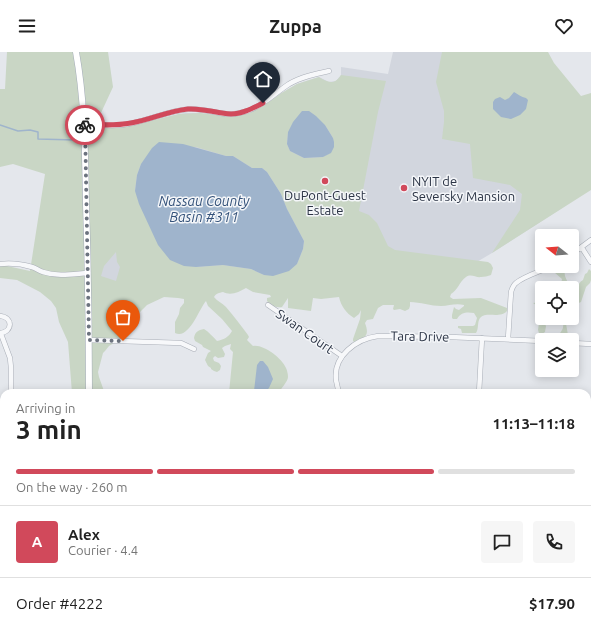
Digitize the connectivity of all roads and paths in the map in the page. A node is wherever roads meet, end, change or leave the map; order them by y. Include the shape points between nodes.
1 (76, 52) edge
2 (329, 71) dead end
3 (84, 124) junction
4 (591, 240) edge
5 (582, 248) junction
6 (579, 250) edge
7 (591, 262) edge
8 (0, 264) edge
9 (88, 273) junction
10 (536, 273) edge
11 (268, 305) dead end
12 (0, 316) edge
13 (0, 334) edge
14 (482, 338) junction
15 (508, 339) junction
16 (89, 340) junction
17 (535, 341) edge
18 (579, 343) edge
19 (591, 344) edge
20 (194, 349) dead end
21 (342, 356) junction
22 (11, 389) edge
23 (89, 389) edge
24 (338, 389) edge
25 (479, 389) edge

1 - 3 main road
2 - 3 street via 290,84 249,111 232,114 190,109 132,123
3 - 9 main road
4 - 5 street
5 - 6 street
5 - 7 street
8 - 9 street via 10,263 56,274
9 - 16 main road
10 - 15 street via 512,287
11 - 21 street, Swan Court
12 - 13 street via 4,316 10,325 6,332
13 - 22 street via 10,362
14 - 15 street, Tara Drive
14 - 21 street, Tara Drive via 369,337
14 - 25 street
15 - 17 street, Tara Drive
16 - 20 street via 181,343
16 - 23 main road
18 - 19 street
21 - 24 street via 337,368

